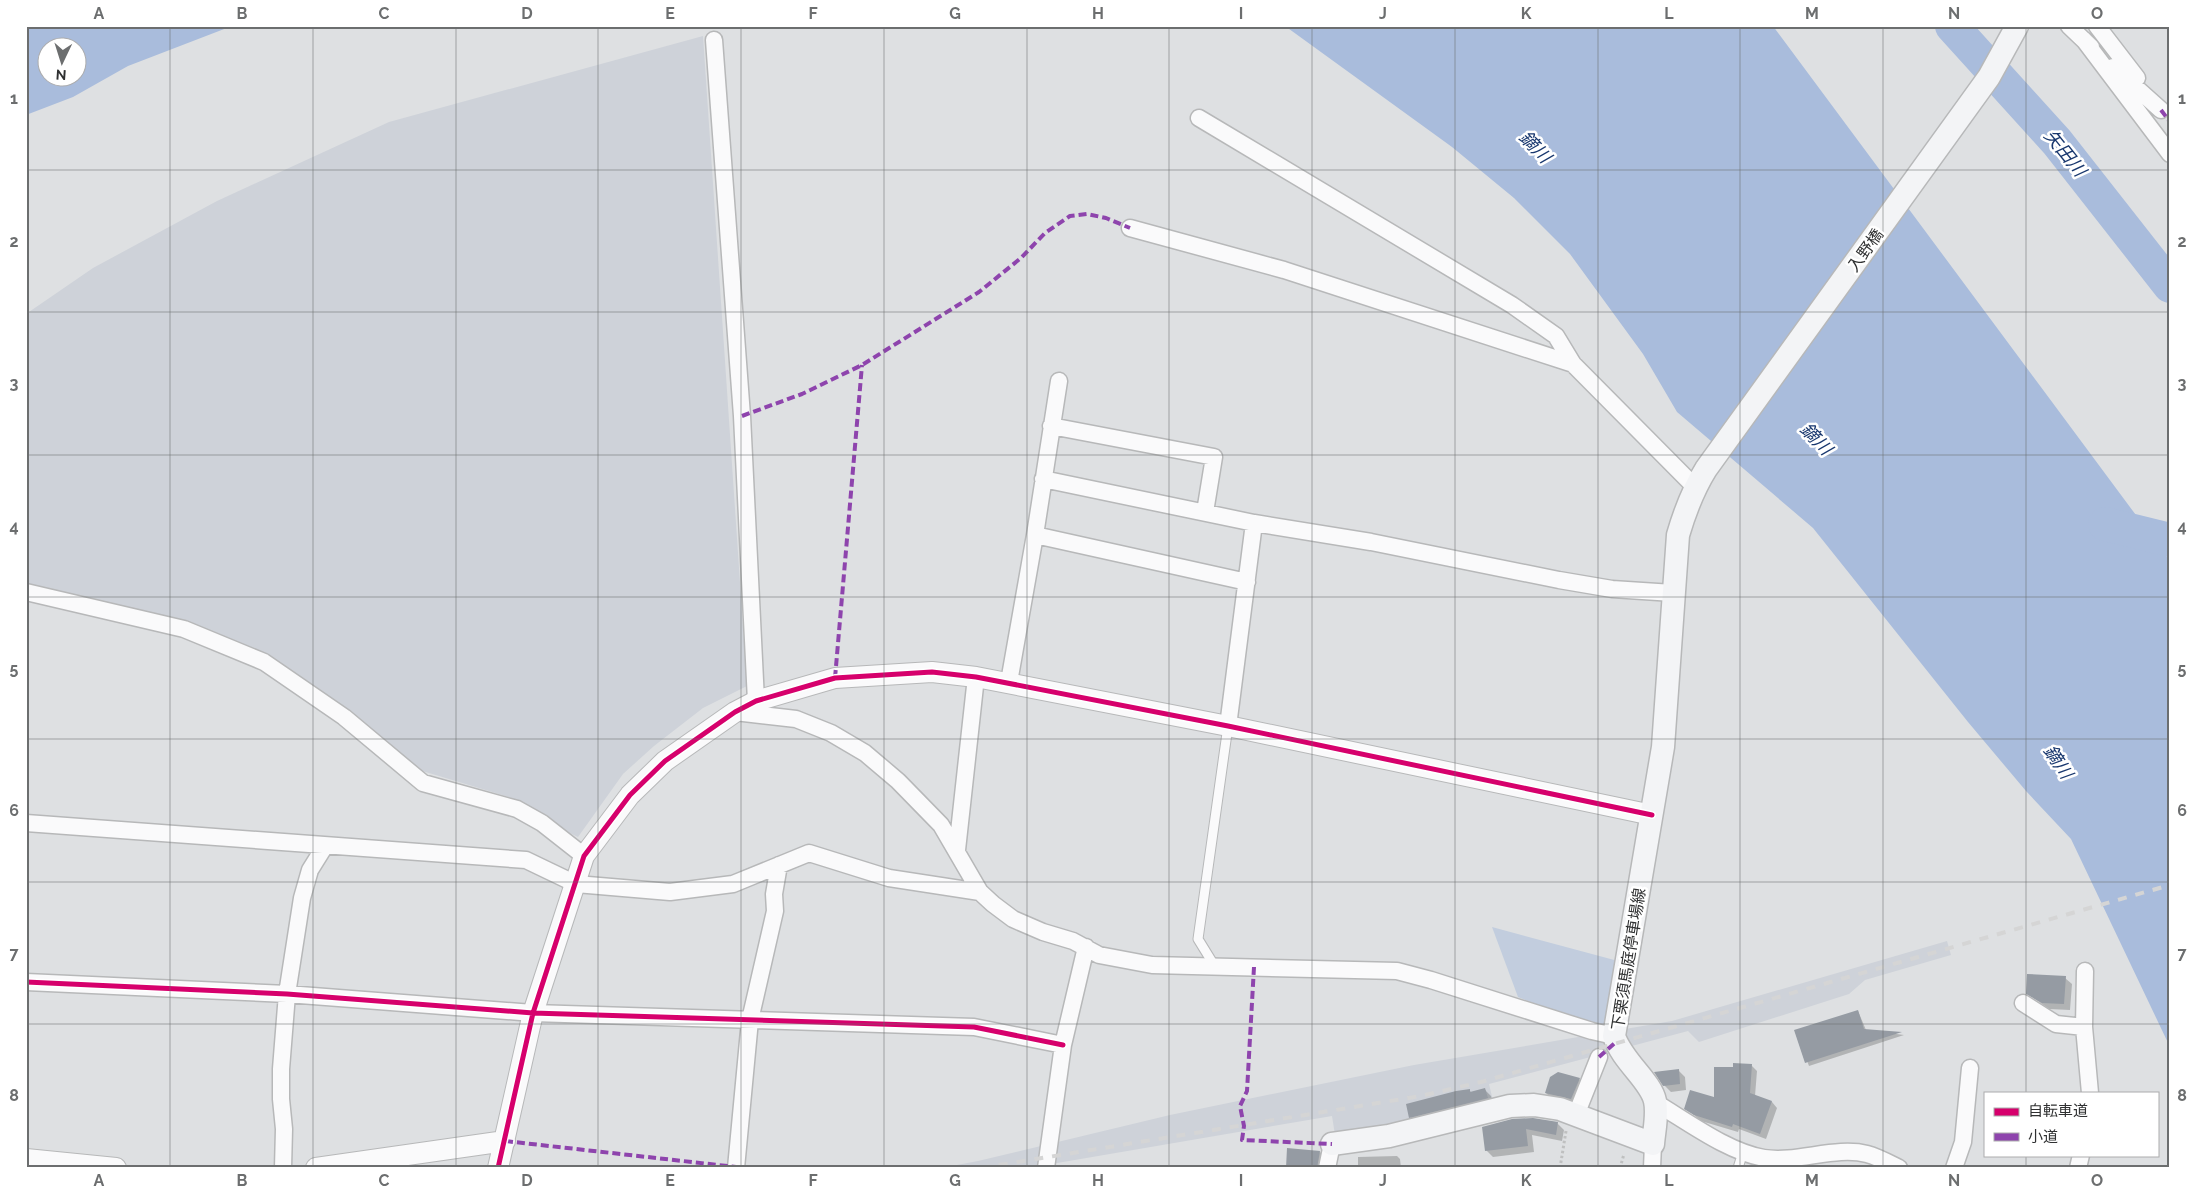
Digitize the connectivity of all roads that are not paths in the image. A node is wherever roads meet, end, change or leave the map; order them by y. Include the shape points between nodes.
1 (2017, 26) edge
2 (2069, 26) edge
3 (2097, 26) edge
4 (714, 40) dead end
5 (2084, 40) junction
6 (2165, 108) edge
7 (1199, 118) dead end
8 (2170, 154) edge
9 (1130, 228) dead end
10 (1573, 364) junction
11 (1059, 381) dead end
12 (1051, 426) junction
13 (1700, 478) junction
14 (1044, 479) junction
15 (1205, 512) junction
16 (1254, 523) junction
17 (1035, 535) junction
18 (1247, 582) junction
19 (26, 592) edge
20 (1673, 593) junction
21 (976, 677) junction
22 (1009, 682) junction
23 (756, 701) junction
24 (735, 712) junction
25 (1228, 726) junction
26 (1652, 815) junction
27 (26, 823) edge
28 (325, 846) junction
29 (957, 850) junction
30 (584, 856) junction
31 (780, 865) junction
32 (576, 884) junction
33 (980, 892) junction
34 (1086, 948) junction
35 (1214, 965) junction
36 (2085, 971) dead end
37 (26, 982) edge
38 (286, 994) junction
39 (2023, 1004) dead end
40 (533, 1013) junction
41 (750, 1020) junction
42 (2084, 1027) junction
43 (1614, 1036) junction
44 (1063, 1045) junction
45 (1599, 1057) dead end
46 (1970, 1068) dead end
47 (2090, 1092) edge
48 (1656, 1103) junction
49 (1574, 1114) junction
50 (505, 1141) junction
51 (1332, 1144) joint
52 (1652, 1144) junction
53 (1743, 1152) junction
54 (26, 1159) edge
55 (116, 1168) edge
56 (283, 1168) edge
57 (316, 1168) edge
58 (498, 1168) edge
59 (736, 1168) edge
60 (1046, 1168) edge
61 (1327, 1168) edge
62 (1652, 1168) edge
63 (1738, 1168) edge
64 (1899, 1168) edge
65 (1954, 1168) edge

1 - 13 main road, 入野橋 via 1989,77
2 - 5 street
3 - 6 street
4 - 23 street via 742,416
5 - 6 street
5 - 8 street
7 - 10 street via 1512,305 1556,336
9 - 10 street via 1284,270
10 - 13 street
11 - 12 street
12 - 14 street
12 - 15 street via 1214,457
13 - 20 main road, 下栗須馬庭停車場線 via 1678,535
14 - 15 street
14 - 17 street
15 - 16 street
16 - 18 street
16 - 20 street via 1604,587
17 - 18 street
17 - 22 street
18 - 25 street
19 - 30 street via 184,629 264,662 344,718 423,783 518,809 542,823
20 - 26 main road, 下栗須馬庭停車場線 via 1663,747
21 - 22 street
21 - 23 street via 932,672 835,678
21 - 29 street
22 - 25 street
23 - 24 street
24 - 29 street via 796,719 831,733 865,753 921,802
24 - 30 street via 658,768 630,795
25 - 26 street
25 - 35 lane via 1198,939
26 - 43 main road, 下栗須馬庭停車場線
27 - 28 street
28 - 32 street via 526,860
28 - 38 street via 310,870 302,898
29 - 33 street
30 - 32 street
31 - 32 street via 733,884 670,892
31 - 33 street via 808,853 889,878
31 - 41 street via 774,894 775,911
32 - 40 street
33 - 34 street via 1013,919
34 - 35 street via 1099,955 1144,964
34 - 44 street
35 - 43 street via 1397,971
36 - 42 street
37 - 38 street
38 - 40 street
38 - 56 street via 281,1076
39 - 42 street via 2056,1024
40 - 41 street
40 - 50 street
41 - 44 street via 974,1027
41 - 59 street
42 - 47 street
43 - 48 main road, 下栗須馬庭停車場線 via 1626,1061 1653,1094
44 - 60 street
45 - 49 street
46 - 65 street via 1963,1142
48 - 52 main road
48 - 53 street
49 - 51 main road via 1534,1105 1510,1106 1389,1136
49 - 52 main road
50 - 57 street
50 - 58 street
51 - 61 street
52 - 62 street
53 - 63 lane
53 - 64 street via 1765,1158 1791,1159 1852,1152 1867,1154
54 - 55 street

